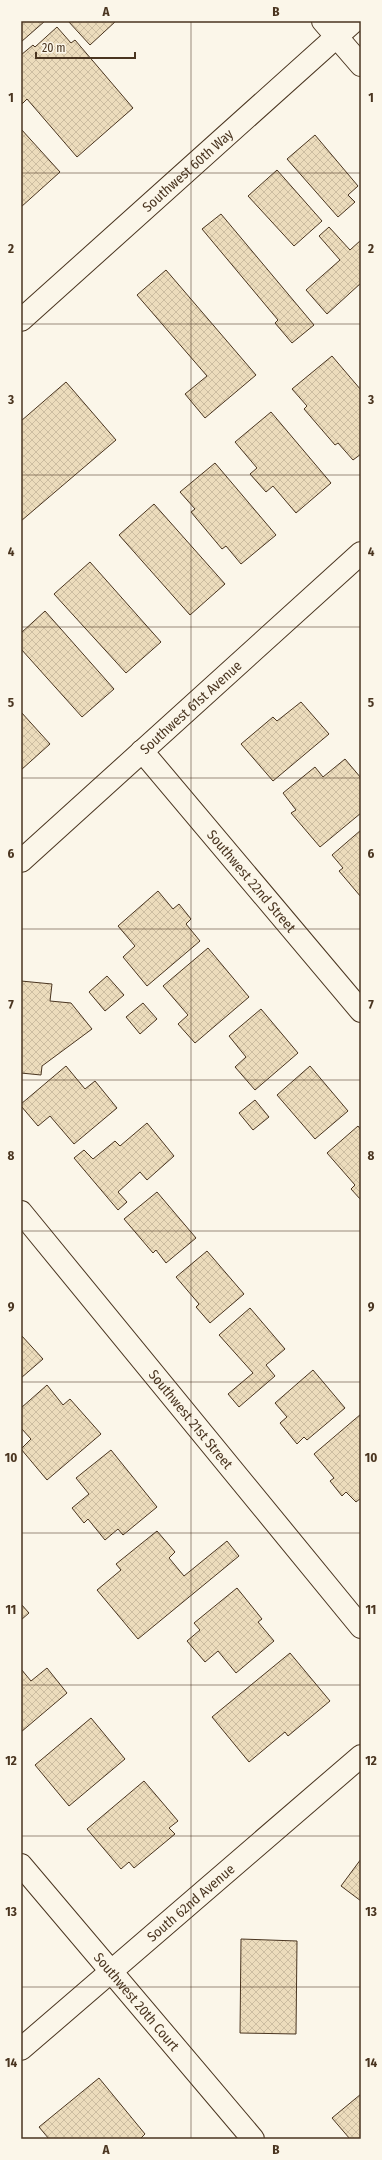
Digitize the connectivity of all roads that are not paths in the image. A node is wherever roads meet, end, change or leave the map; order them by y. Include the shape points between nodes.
1 (354, 21) edge
2 (330, 29) edge
3 (361, 65) edge
4 (21, 320) edge
5 (361, 553) edge
6 (142, 751) junction
7 (21, 861) edge
8 (361, 1011) edge
9 (21, 1212) edge
10 (361, 1626) edge
11 (361, 1756) edge
12 (21, 1865) edge
13 (112, 1972) junction
14 (21, 2050) edge
15 (253, 2139) edge

1 - 2 street, Southwest 60th Way
2 - 3 street
2 - 4 street, Southwest 60th Way
5 - 6 street, Southwest 61st Avenue
6 - 7 street, Southwest 61st Avenue
6 - 8 street, Southwest 22nd Street
9 - 10 street, Southwest 21st Street
11 - 13 street, South 62nd Avenue
12 - 13 street, Southwest 20th Court
13 - 14 street, South 62nd Avenue
13 - 15 street, Southwest 20th Court

